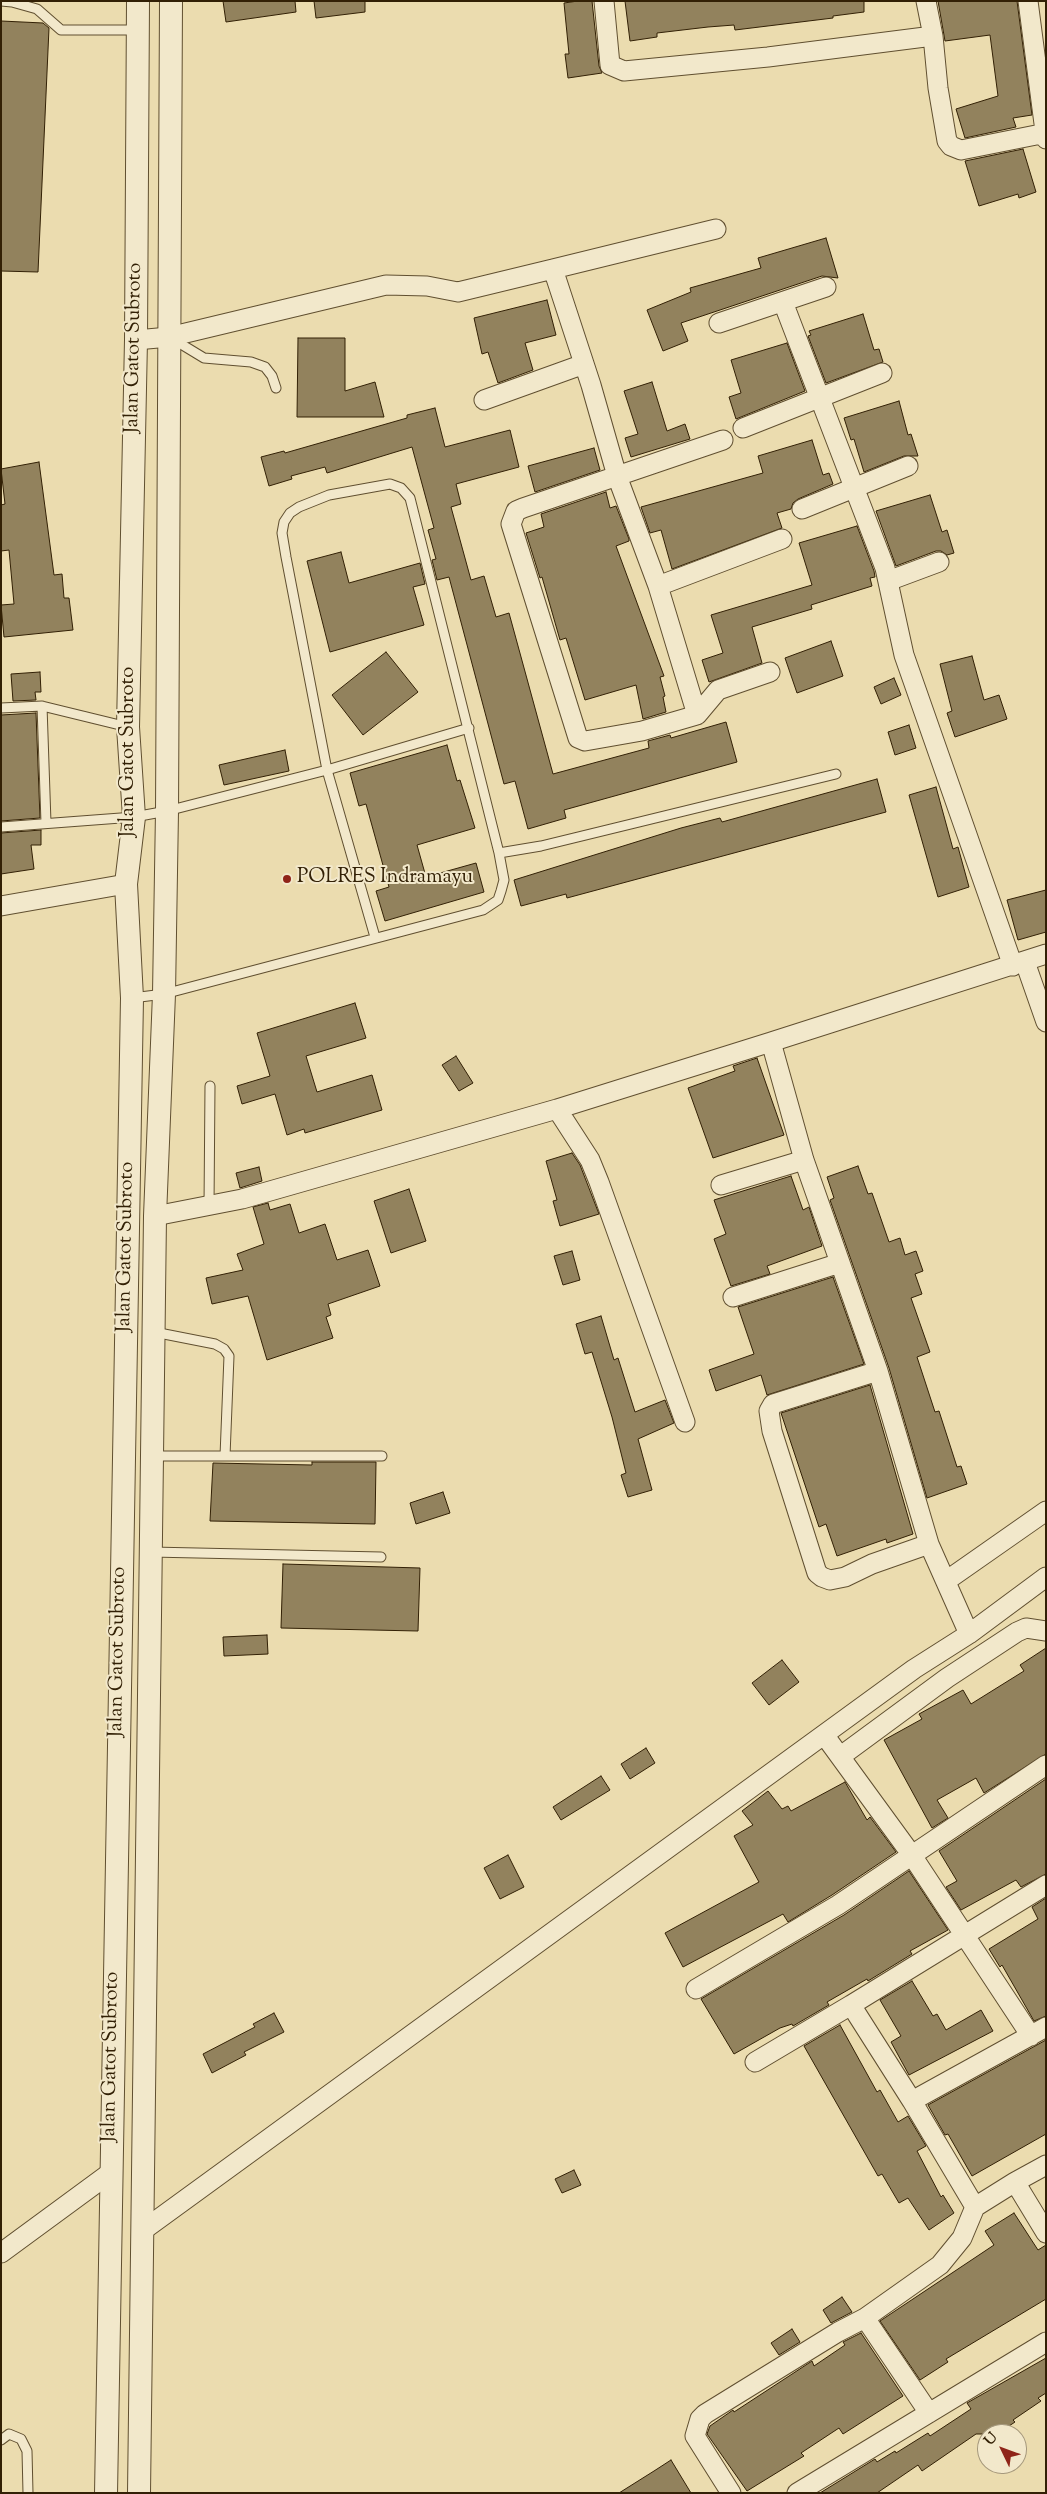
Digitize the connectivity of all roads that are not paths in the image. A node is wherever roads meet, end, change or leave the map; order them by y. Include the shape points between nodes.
1 (138, 1) edge
2 (171, 1) edge
3 (604, 1) edge
4 (926, 1) edge
5 (1028, 1) edge
6 (1, 2) edge
7 (137, 30) junction
8 (933, 36) junction
9 (1046, 135) edge
10 (716, 229) dead end
11 (553, 269) junction
12 (826, 287) dead end
13 (784, 302) junction
14 (719, 324) dead end
15 (169, 336) junction
16 (136, 340) junction
17 (584, 364) junction
18 (882, 373) dead end
19 (276, 388) dead end
20 (820, 398) junction
21 (484, 400) dead end
22 (743, 428) dead end
23 (724, 440) dead end
24 (908, 466) dead end
25 (617, 476) junction
26 (854, 487) junction
27 (802, 509) dead end
28 (782, 539) dead end
29 (939, 562) dead end
30 (888, 581) junction
31 (658, 586) junction
32 (770, 672) dead end
33 (42, 706) junction
34 (1, 708) edge
35 (697, 715) junction
36 (128, 727) junction
37 (469, 728) junction
38 (327, 770) junction
39 (836, 774) dead end
40 (167, 811) junction
41 (134, 817) junction
42 (46, 823) junction
43 (1, 827) edge
44 (499, 854) junction
45 (126, 884) junction
46 (1, 906) edge
47 (375, 937) junction
48 (1046, 954) edge
49 (1019, 964) junction
50 (164, 994) junction
51 (132, 998) junction
52 (1046, 1022) edge
53 (771, 1042) junction
54 (210, 1086) dead end
55 (557, 1109) junction
56 (804, 1160) junction
57 (721, 1185) dead end
58 (210, 1206) junction
59 (155, 1216) junction
60 (840, 1263) junction
61 (734, 1297) dead end
62 (154, 1332) junction
63 (878, 1371) junction
64 (685, 1422) dead end
65 (152, 1456) junction
66 (225, 1456) junction
67 (382, 1456) dead end
68 (1046, 1511) edge
69 (929, 1544) junction
70 (151, 1552) junction
71 (381, 1557) dead end
72 (1046, 1577) edge
73 (948, 1585) junction
74 (967, 1630) junction
75 (1046, 1631) edge
76 (825, 1736) junction
77 (841, 1756) junction
78 (1046, 1765) edge
79 (911, 1854) junction
80 (1046, 1885) edge
81 (966, 1935) junction
82 (696, 1989) dead end
83 (851, 2005) junction
84 (1039, 2031) edge
85 (755, 2062) dead end
86 (912, 2101) junction
87 (1046, 2165) edge
88 (1015, 2182) junction
89 (110, 2183) junction
90 (975, 2207) junction
91 (142, 2226) junction
92 (1046, 2233) edge
93 (1, 2253) edge
94 (865, 2318) junction
95 (1046, 2342) edge
96 (929, 2413) junction
97 (1, 2440) edge
98 (28, 2493) edge
99 (106, 2493) edge
100 (139, 2493) edge
101 (731, 2493) edge
102 (797, 2493) edge

1 - 7 street, Jalan Gatot Subroto
2 - 15 street, Jalan Gatot Subroto
3 - 8 street via 610,65 624,71
4 - 8 street
5 - 9 street
6 - 7 lane via 37,9 61,30
7 - 16 street, Jalan Gatot Subroto
8 - 9 street via 938,88 947,141 951,146 961,150
10 - 11 street
11 - 15 street via 458,292 386,285
11 - 17 street
12 - 13 street
13 - 14 street
13 - 20 street
15 - 16 street
15 - 19 lane via 204,358 251,362 265,368
15 - 40 street, Jalan Gatot Subroto
16 - 36 street, Jalan Gatot Subroto
17 - 21 street
17 - 25 street
18 - 20 street
20 - 22 street
20 - 26 street
23 - 25 street
24 - 26 street
25 - 31 street
25 - 35 street via 516,511 510,524 575,730 578,738 585,741 642,731
26 - 27 street
26 - 30 street
28 - 31 street
29 - 30 street
30 - 49 street via 904,655
31 - 35 street
32 - 35 street via 718,690
33 - 34 lane
33 - 36 lane
33 - 42 lane
36 - 41 street, Jalan Gatot Subroto
37 - 38 lane
37 - 38 lane via 410,498 401,488 390,484 329,495 290,513 282,533
37 - 44 lane
38 - 40 lane
38 - 47 lane
39 - 44 lane
40 - 41 lane
40 - 50 street, Jalan Gatot Subroto
41 - 42 lane
41 - 45 street, Jalan Gatot Subroto
42 - 43 lane
44 - 47 lane via 504,880 498,900 483,910
45 - 46 street
45 - 51 street, Jalan Gatot Subroto
47 - 50 lane
48 - 49 street
49 - 52 street
49 - 53 street
50 - 51 lane
50 - 59 street, Jalan Gatot Subroto
51 - 89 street, Jalan Gatot Subroto
53 - 55 street
53 - 56 street
54 - 58 lane
55 - 58 street
55 - 64 street via 590,1160 599,1182
56 - 57 street
56 - 60 street
58 - 59 street
59 - 62 street, Jalan Gatot Subroto
60 - 61 street
60 - 63 street
62 - 65 street, Jalan Gatot Subroto
62 - 66 lane via 215,1344 229,1356
63 - 69 street
63 - 69 street via 773,1404 769,1411 772,1431 817,1573 822,1578 844,1577
65 - 66 lane
65 - 70 street, Jalan Gatot Subroto
66 - 67 lane
68 - 73 street
69 - 73 street
70 - 71 lane
70 - 91 street, Jalan Gatot Subroto
72 - 74 street
73 - 74 street
74 - 76 street
75 - 77 street via 1026,1628 1017,1632 946,1678
76 - 77 street
76 - 91 street
77 - 79 street
78 - 79 street
79 - 81 street
79 - 82 street via 838,1905
80 - 81 street
81 - 83 street
81 - 84 street
83 - 85 street
83 - 86 street
84 - 86 street
86 - 90 street
87 - 88 street
88 - 90 street
88 - 92 street
89 - 93 street
89 - 99 street, Jalan Gatot Subroto
90 - 94 street via 962,2238 940,2265
91 - 100 street, Jalan Gatot Subroto
94 - 96 street
94 - 101 street via 700,2419 695,2436
95 - 96 street
96 - 102 street
97 - 98 lane via 9,2434 21,2438 27,2451

